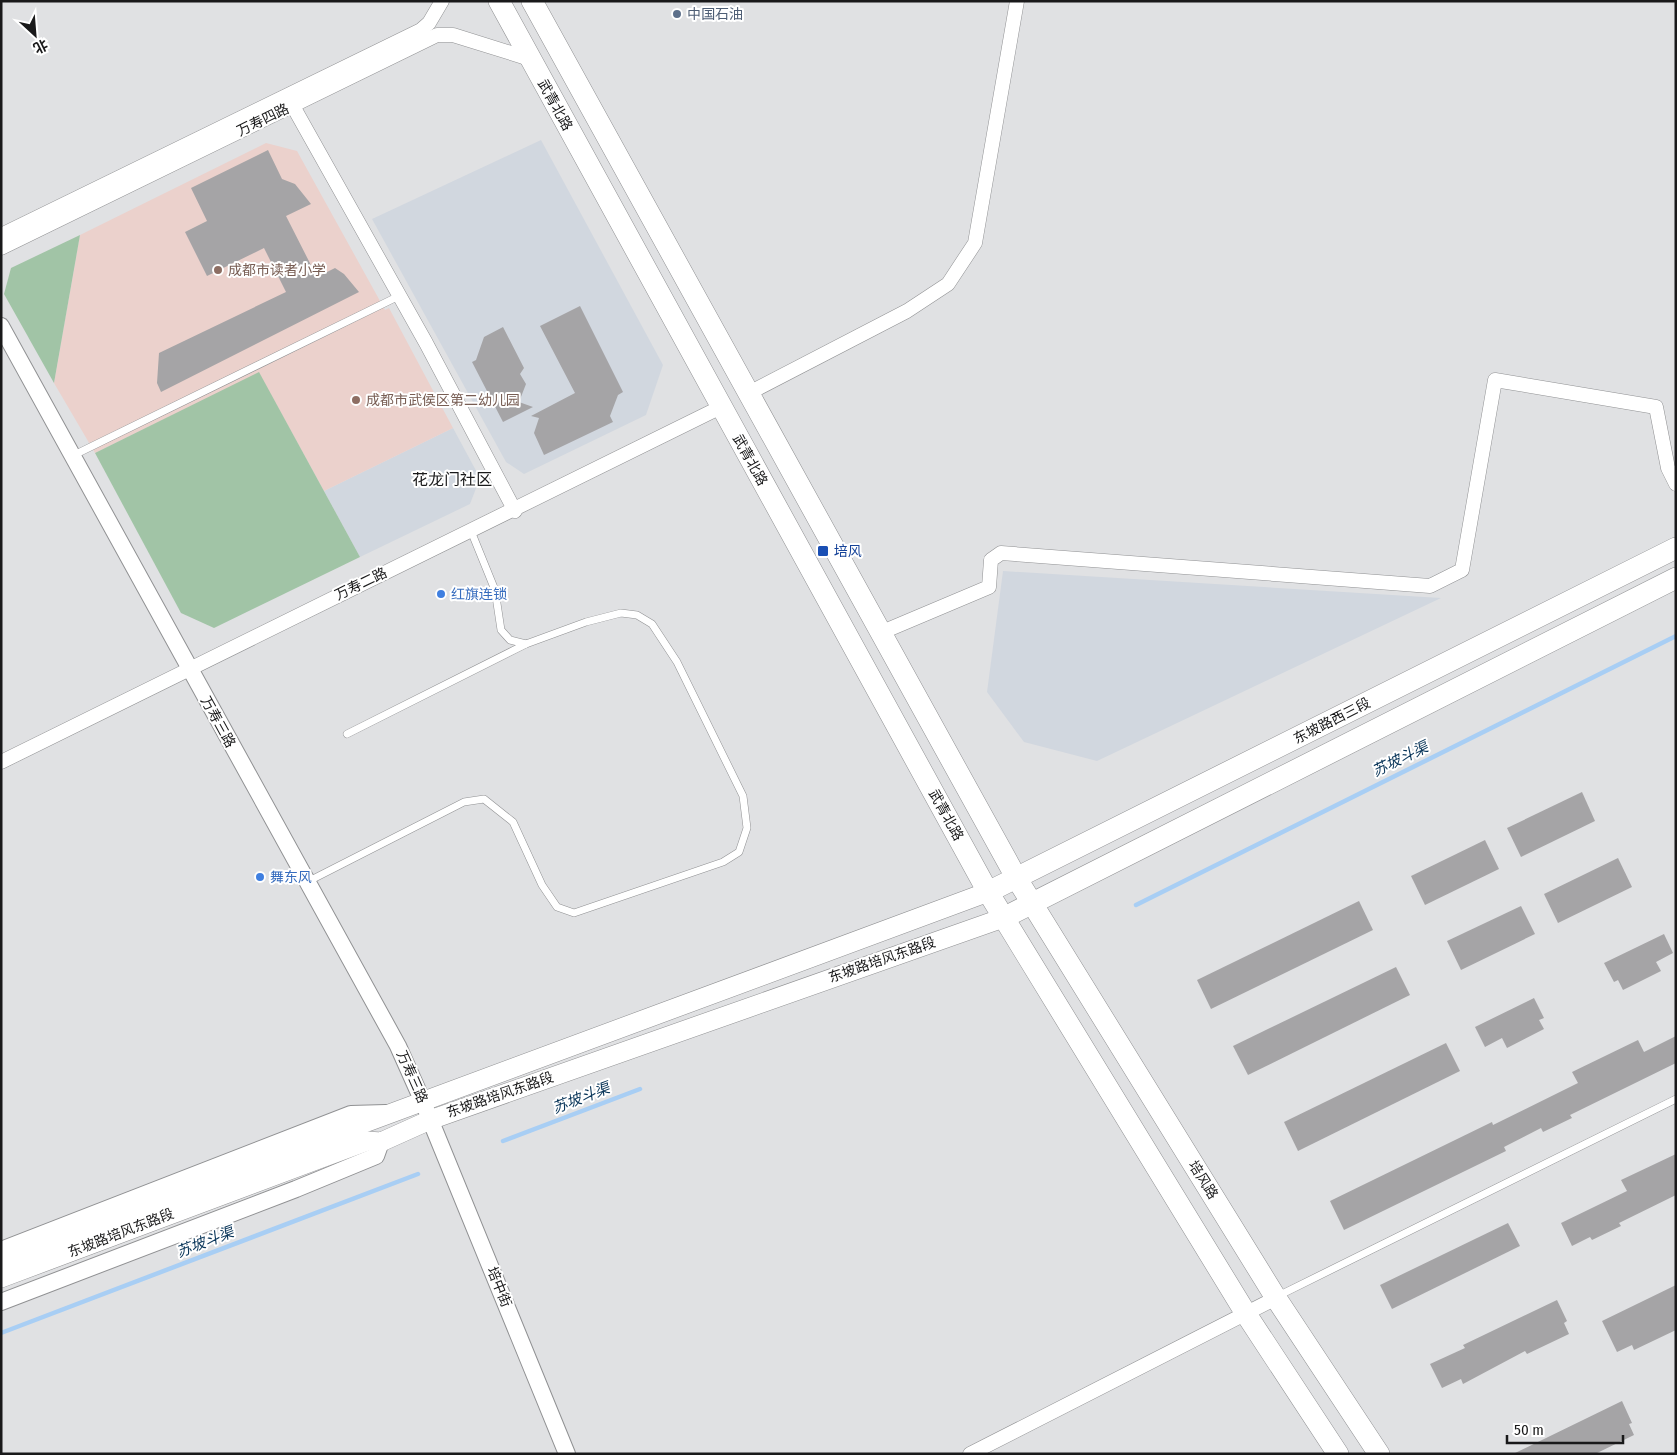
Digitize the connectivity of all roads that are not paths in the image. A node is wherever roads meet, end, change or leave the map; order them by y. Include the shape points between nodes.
1 (442, 1) edge
2 (499, 1) edge
3 (532, 1) edge
4 (1017, 1) edge
5 (530, 59) junction
6 (290, 100) junction
7 (1, 235) edge
8 (1, 248) edge
9 (399, 296) junction
10 (1, 326) edge
11 (747, 394) junction
12 (721, 408) junction
13 (72, 456) junction
14 (1676, 484) edge
15 (515, 510) junction
16 (472, 531) junction
17 (1676, 548) edge
18 (1676, 578) edge
19 (880, 633) junction
20 (526, 644) junction
21 (188, 668) junction
22 (347, 734) dead end
23 (1, 762) edge
24 (1017, 879) junction
25 (307, 882) junction
26 (988, 892) junction
27 (1031, 904) junction
28 (1003, 918) junction
29 (1676, 1099) edge
30 (423, 1102) junction
31 (393, 1113) junction
32 (430, 1120) junction
33 (381, 1142) junction
34 (1, 1250) edge
35 (1, 1262) edge
36 (1, 1278) edge
37 (1276, 1298) junction
38 (1, 1302) edge
39 (1245, 1313) junction
40 (567, 1454) edge
41 (970, 1454) edge
42 (1338, 1454) edge
43 (1379, 1454) edge

1 - 6 street, 万寿四路 via 430,23 420,30
2 - 5 main road, 武青北路
3 - 11 main road
4 - 11 street via 976,243 948,284 907,311
5 - 6 street, 万寿四路 via 453,34 437,35
5 - 12 main road, 武青北路
6 - 7 street, 万寿四路
6 - 8 street, 万寿四路
6 - 9 street
9 - 13 lane
9 - 15 street
10 - 13 street, 万寿三路
11 - 19 main road
12 - 15 street, 万寿二路
12 - 26 main road, 武青北路
13 - 21 street, 万寿三路
14 - 19 street via 1668,468 1656,407 1496,380 1462,570 1430,586 1001,553 991,560 989,587
15 - 16 street, 万寿二路
16 - 20 lane via 494,590 501,630 510,640
16 - 21 street, 万寿二路
17 - 24 main road, 东坡路西三段
18 - 27 main road, 东坡路西三段
19 - 24 main road
20 - 22 lane
20 - 25 lane via 586,622 621,614 637,615 652,624 677,662 743,796 747,828 739,852 723,862 574,913 557,907 542,885 513,822 484,799 464,802
21 - 23 street, 万寿二路
21 - 25 street, 万寿三路
24 - 26 main road, 东坡路西三段
24 - 27 main road
25 - 30 street, 万寿三路 via 398,1046
26 - 28 main road, 武青北路
26 - 30 main road, 东坡路培风东路段
27 - 28 main road, 东坡路西三段
27 - 37 main road, 培风路
28 - 32 main road, 东坡路培风东路段
28 - 39 main road
29 - 37 lane
30 - 31 main road, 东坡路培风东路段
30 - 32 street, 万寿三路
31 - 34 street via 351,1114
31 - 35 main road, 东坡路培风东路段
32 - 33 main road, 东坡路培风东路段
32 - 40 street, 培中街
33 - 36 main road, 东坡路培风东路段 via 367,1141
33 - 38 street via 376,1156 367,1160
37 - 39 street
37 - 43 main road, 培风路
39 - 41 street
39 - 42 main road

